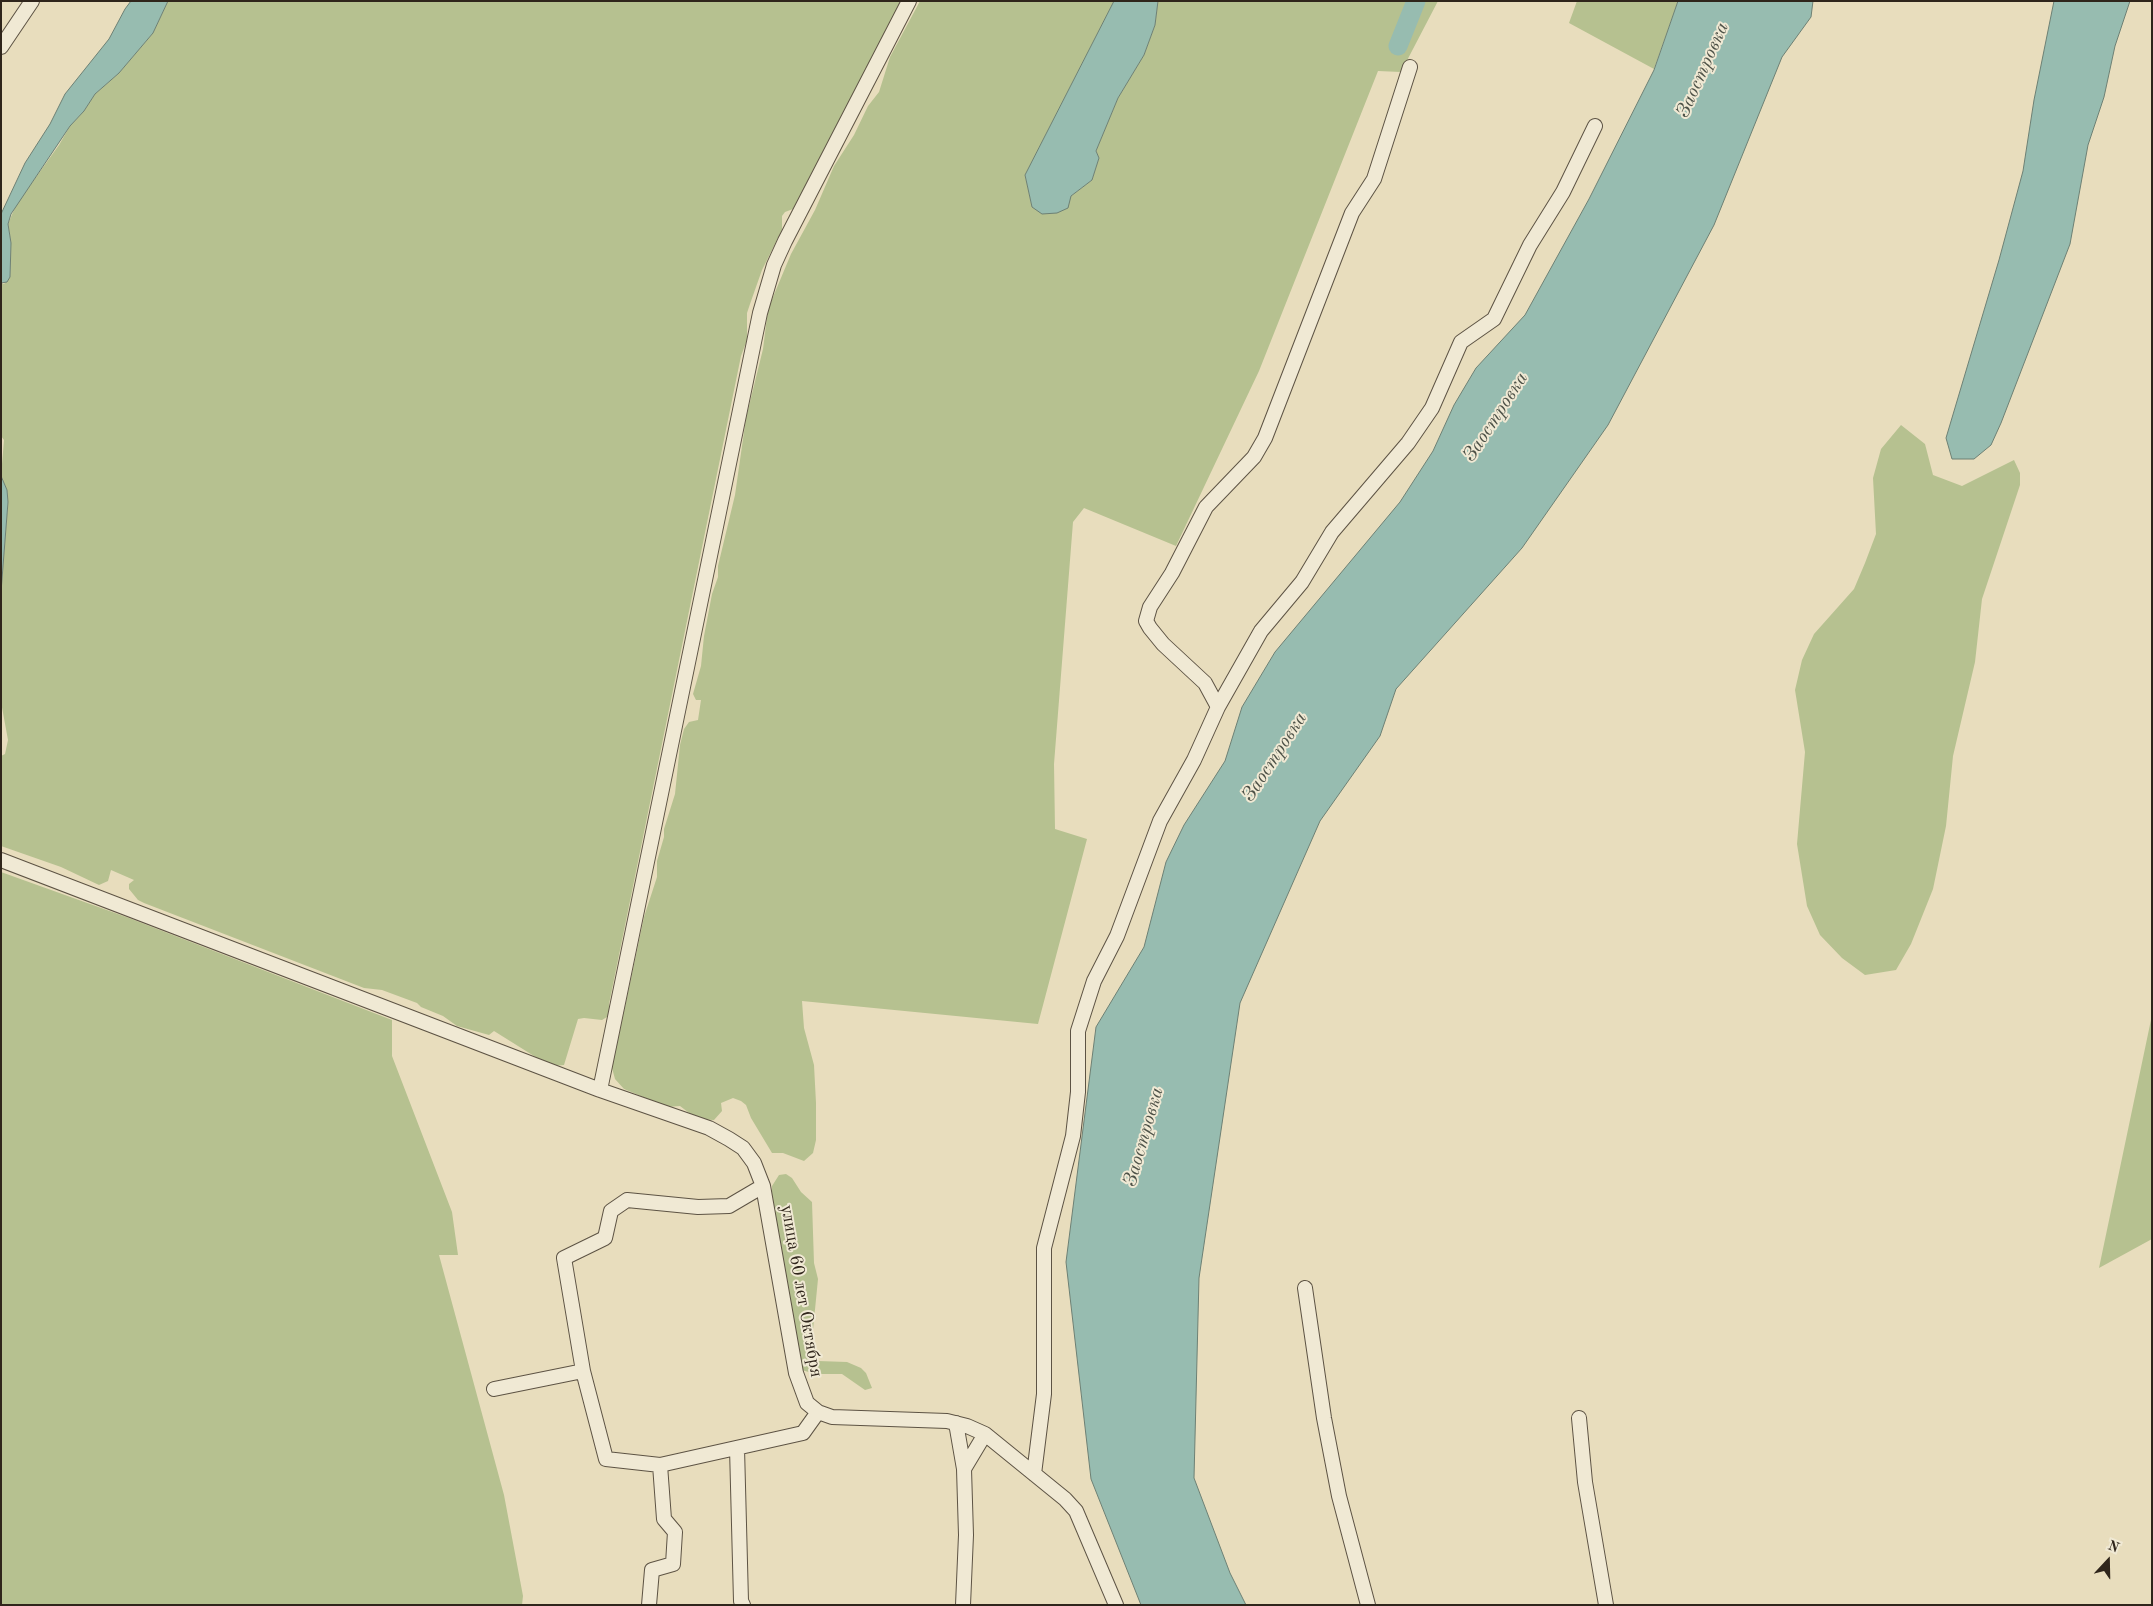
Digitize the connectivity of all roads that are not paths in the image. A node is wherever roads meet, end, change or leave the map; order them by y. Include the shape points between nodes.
1 (32, 1) edge
2 (909, 1) edge
3 (1, 46) edge
4 (1410, 67) dead end
5 (1595, 126) dead end
6 (1218, 706) junction
7 (1, 860) edge
8 (600, 1090) junction
9 (763, 1186) junction
10 (1306, 1288) dead end
11 (583, 1371) junction
12 (494, 1389) dead end
13 (818, 1412) junction
14 (1580, 1418) dead end
15 (956, 1423) junction
16 (986, 1434) junction
17 (738, 1448) junction
18 (660, 1465) junction
19 (964, 1469) junction
20 (1034, 1474) junction
21 (649, 1605) edge
22 (743, 1605) edge
23 (962, 1605) edge
24 (1116, 1605) edge
25 (1368, 1605) edge
26 (1606, 1605) edge

1 - 3 street
2 - 8 street via 785,241 774,265 760,313
4 - 6 street via 1374,178 1352,212 1265,438 1254,457 1206,507 1172,574 1150,607 1146,621 1150,628 1205,684
5 - 6 street via 1494,319 1461,342 1432,408 1408,443 1332,532 1302,582 1261,631
6 - 20 street via 1194,760 1160,821 1117,936 1094,981 1078,1031 1078,1092 1073,1136 1044,1248 1044,1394
7 - 8 street, улица 60 лет Октября
8 - 9 street, улица 60 лет Октября via 709,1128 729,1139 743,1148 754,1163
9 - 11 street via 729,1206 698,1207 627,1200 611,1212 605,1238 564,1258
9 - 13 street, улица 60 лет Октября via 796,1373 808,1403
10 - 25 street via 1335,1477 1346,1531
11 - 12 street
11 - 18 street via 606,1459
13 - 15 street via 832,1417
13 - 17 street via 803,1433
14 - 26 street via 1585,1482
15 - 16 street
15 - 19 street
16 - 19 street
16 - 20 street
17 - 18 street
17 - 22 street
18 - 21 street via 664,1519 676,1532 673,1564 652,1570
19 - 23 street via 966,1535
20 - 24 street via 1076,1511

